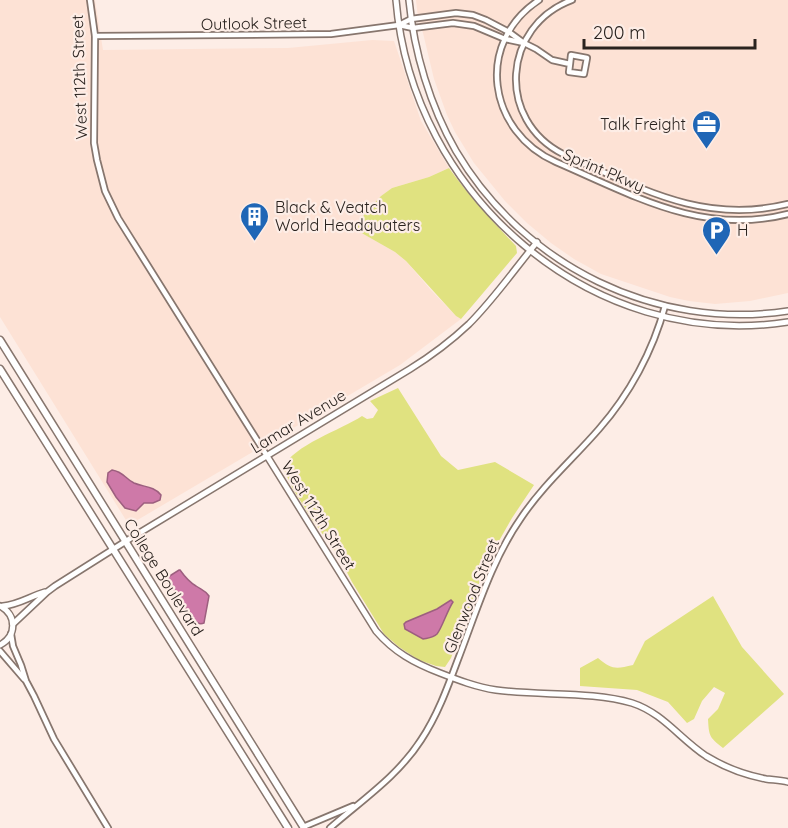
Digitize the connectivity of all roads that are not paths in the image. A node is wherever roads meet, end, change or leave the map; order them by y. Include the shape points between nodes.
1 (90, 0) edge
2 (396, 0) edge
3 (409, 0) edge
4 (539, 0) edge
5 (572, 0) edge
6 (411, 19) junction
7 (399, 25) junction
8 (413, 28) junction
9 (509, 32) junction
10 (95, 36) junction
11 (505, 39) junction
12 (524, 43) junction
13 (570, 64) junction
14 (788, 204) edge
15 (788, 214) edge
16 (537, 242) junction
17 (530, 250) junction
18 (665, 306) junction
19 (788, 311) edge
20 (662, 317) junction
21 (788, 322) edge
22 (0, 340) edge
23 (0, 369) edge
24 (267, 456) junction
25 (126, 542) junction
26 (113, 550) junction
27 (47, 592) junction
28 (1, 606) edge
29 (13, 624) junction
30 (11, 634) junction
31 (0, 645) edge
32 (0, 651) edge
33 (452, 677) junction
34 (26, 681) junction
35 (788, 782) edge
36 (358, 804) junction
37 (108, 828) edge
38 (288, 828) edge
39 (303, 828) edge
40 (330, 828) edge

1 - 10 street, West 112th Street
2 - 7 street
3 - 6 street
4 - 9 street, Sprint Pkwy
5 - 12 street, Sprint Pkwy via 539,20
6 - 7 street, Outlook Street
6 - 8 street
6 - 9 street via 464,14
7 - 8 street
7 - 10 street, Outlook Street via 331,34
7 - 17 street via 413,82 440,144 480,201
8 - 11 street via 453,23 483,29
8 - 16 street via 433,101 456,151 494,201
9 - 11 street, Sprint Pkwy
9 - 12 street
10 - 24 street, West 112th Street via 94,143 105,191
11 - 12 street
11 - 15 street, Sprint Pkwy via 497,72 501,102 516,132 540,154 684,214 719,220 766,219
12 - 13 street via 552,60
12 - 14 street, Sprint Pkwy via 516,68 518,101 530,126 555,150 697,207 742,211
13 - 13 street via 571,55 587,58 584,74 569,72
16 - 17 street, Lamar Avenue
16 - 18 street via 599,282
17 - 20 street via 596,292
17 - 24 street, Lamar Avenue via 482,309 442,347
18 - 19 street via 732,315
18 - 20 street, Glenwood Street
20 - 21 street via 717,325
20 - 33 street, Glenwood Street via 645,358 613,412 534,500 509,536 497,557
22 - 25 main road, College Boulevard
23 - 26 main road, College Boulevard
24 - 25 street, Lamar Avenue
24 - 33 street, West 112th Street via 382,638 404,657
25 - 26 street, Lamar Avenue
25 - 39 main road, College Boulevard
26 - 27 street, Lamar Avenue
26 - 38 main road, College Boulevard
27 - 28 street, Lamar Avenue
27 - 29 street, Lamar Avenue
28 - 29 street
29 - 30 street
30 - 31 street
30 - 34 street
32 - 34 street
33 - 35 street, West 112th Street via 496,690 602,697 635,704 652,711 700,752 718,762 765,779
33 - 36 street, Glenwood Street via 433,721 414,750 390,778
34 - 37 street via 54,739
36 - 39 street, Glenwood Street
36 - 40 street, Glenwood Street

